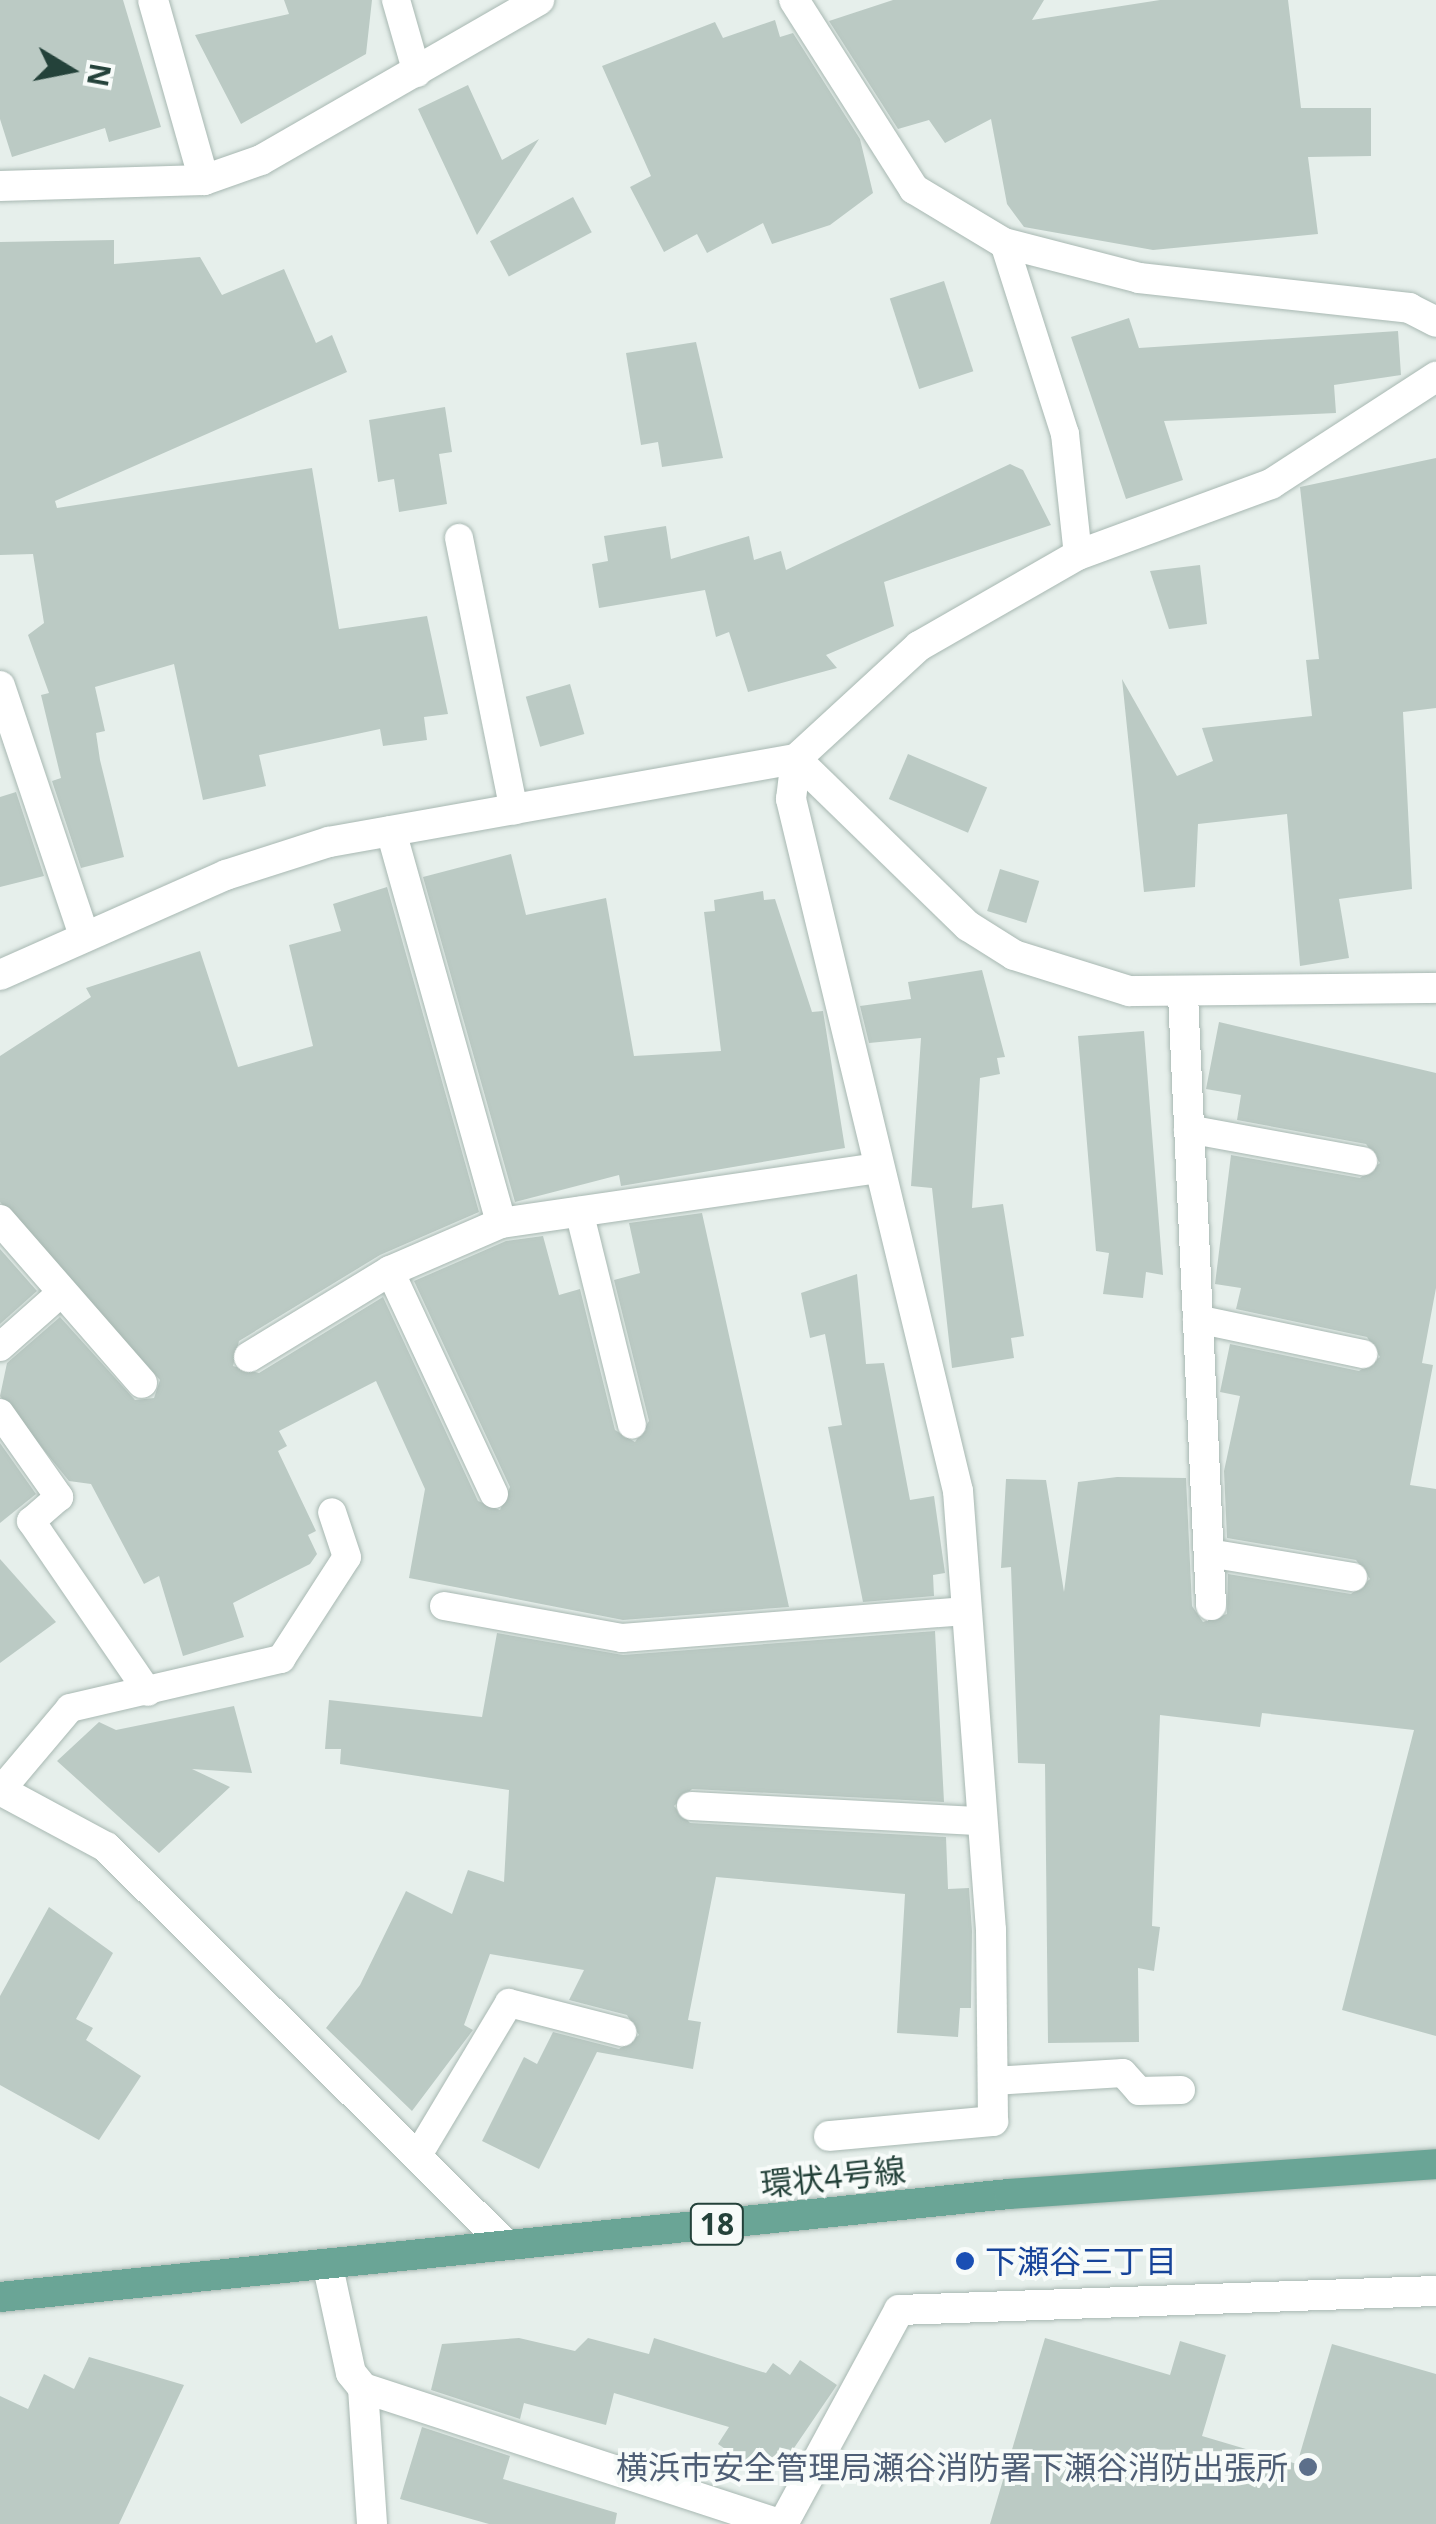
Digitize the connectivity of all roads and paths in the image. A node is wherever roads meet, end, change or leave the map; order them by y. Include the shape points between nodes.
1 (153, 0) edge
2 (396, 0) edge
3 (540, 0) edge
4 (794, 0) edge
5 (417, 72) junction
6 (204, 180) junction
7 (0, 186) edge
8 (1004, 243) junction
9 (1436, 322) edge
10 (1436, 377) edge
11 (459, 538) dead end
12 (1078, 556) junction
13 (0, 686) edge
14 (796, 759) junction
15 (514, 811) junction
16 (391, 831) junction
17 (83, 933) junction
18 (0, 974) edge
19 (1436, 988) edge
20 (1183, 995) junction
21 (1188, 1128) junction
22 (1364, 1161) dead end
23 (876, 1168) junction
24 (580, 1211) junction
25 (0, 1220) edge
26 (501, 1223) junction
27 (390, 1272) junction
28 (63, 1291) junction
29 (1198, 1319) junction
30 (0, 1346) edge
31 (1363, 1354) dead end
32 (249, 1358) dead end
33 (142, 1383) dead end
34 (0, 1412) edge
35 (632, 1425) dead end
36 (494, 1494) dead end
37 (332, 1512) dead end
38 (1209, 1553) junction
39 (1353, 1576) dead end
40 (1211, 1605) dead end
41 (444, 1606) dead end
42 (966, 1610) junction
43 (148, 1692) junction
44 (0, 1790) edge
45 (691, 1806) dead end
46 (982, 1821) junction
47 (622, 2032) dead end
48 (993, 2081) junction
49 (1181, 2090) dead end
50 (829, 2136) dead end
51 (418, 2154) junction
52 (1436, 2164) edge
53 (506, 2245) junction
54 (328, 2267) junction
55 (1436, 2290) edge
56 (0, 2297) edge
57 (363, 2388) junction
58 (372, 2524) edge
59 (781, 2524) edge

1 - 6 street
2 - 5 lane
3 - 5 street
4 - 8 street via 914,189
5 - 6 street via 261,160
6 - 7 street
8 - 9 street via 1139,278 1409,308
8 - 12 lane via 1065,434
10 - 12 street via 1271,484
11 - 15 lane
12 - 14 street via 920,646
13 - 17 street
14 - 15 street
14 - 20 street via 968,926 1014,954 1130,992
14 - 23 street via 791,799
15 - 16 street
16 - 17 street via 226,876
16 - 26 street
17 - 18 street
19 - 20 street
20 - 21 street
21 - 22 lane
21 - 29 street
23 - 24 street
23 - 42 street via 958,1491
24 - 26 street
24 - 35 lane
25 - 28 street
26 - 27 street
27 - 32 street
27 - 36 lane
28 - 30 lane
28 - 33 street
29 - 31 lane
29 - 38 street
34 - 43 lane via 59,1497 31,1521
37 - 43 lane via 347,1557 282,1659
38 - 39 lane
38 - 40 street
41 - 42 lane via 622,1638
42 - 46 street
43 - 44 lane via 70,1708
44 - 51 street via 106,1847
45 - 46 lane
46 - 48 street
47 - 51 lane via 509,2003
48 - 49 lane via 1122,2073 1139,2091
48 - 50 street via 993,2121
51 - 53 street
52 - 53 main road, 環状4号線 / 18 via 1009,2194
53 - 54 main road, 環状4号線 / 18
54 - 56 main road, 環状4号線 / 18
54 - 57 street via 351,2373
55 - 59 street via 899,2310
57 - 58 street
57 - 59 street

